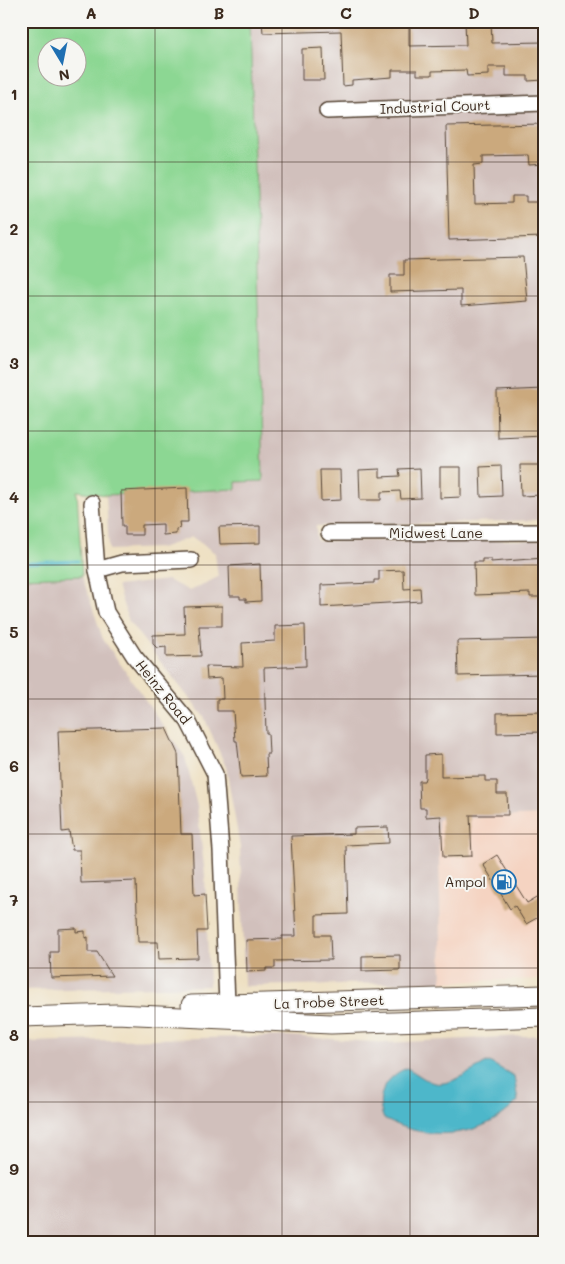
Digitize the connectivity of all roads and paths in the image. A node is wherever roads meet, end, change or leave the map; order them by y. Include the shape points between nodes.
1 (544, 103) edge
2 (326, 111) dead end
3 (92, 503) dead end
4 (544, 532) edge
5 (329, 533) dead end
6 (191, 560) dead end
7 (97, 570) junction
8 (544, 995) edge
9 (227, 1004) junction
10 (431, 1006) junction
11 (116, 1014) junction
12 (21, 1017) edge
13 (544, 1017) edge
14 (486, 1019) junction
15 (312, 1023) junction

1 - 2 street, Industrial Court
3 - 7 street, Heinz Road
4 - 5 street, Midwest Lane
6 - 7 street via 122,563
7 - 9 street, Heinz Road via 106,612 134,656 188,721 215,774
8 - 10 main road, La Trobe Street
9 - 10 main road, La Trobe Street via 359,1001
9 - 11 main road, La Trobe Street
9 - 15 main road via 231,1011 286,1016
10 - 14 main road
11 - 12 main road, La Trobe Street
11 - 15 main road, La Trobe Street
13 - 14 main road, La Trobe Street
14 - 15 main road, La Trobe Street

